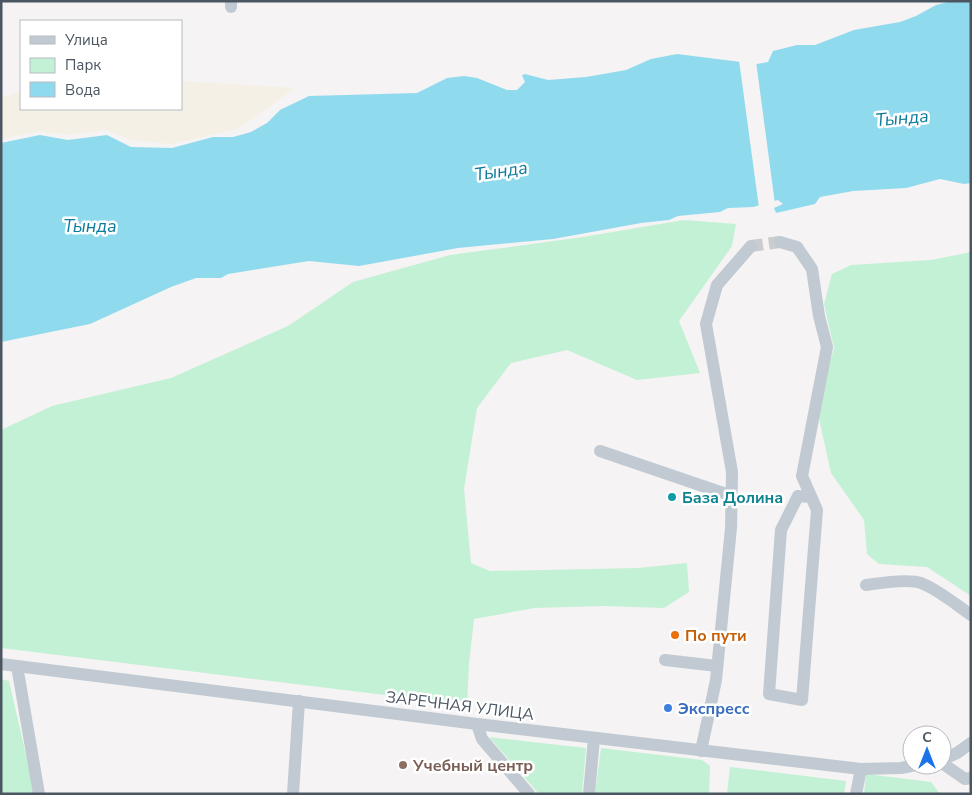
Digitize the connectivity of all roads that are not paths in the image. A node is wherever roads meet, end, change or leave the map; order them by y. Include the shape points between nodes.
1 (780, 242) tunnel mouth
2 (750, 246) tunnel mouth
3 (600, 451) dead end
4 (732, 496) junction
5 (811, 497) junction
6 (866, 585) dead end
7 (971, 615) edge
8 (665, 660) dead end
9 (1, 664) edge
10 (17, 666) junction
11 (717, 666) junction
12 (299, 701) junction
13 (477, 724) junction
14 (594, 738) junction
15 (971, 743) edge
16 (701, 751) junction
17 (952, 756) edge
18 (902, 768) edge
19 (952, 769) edge
20 (861, 770) junction
21 (971, 778) edge
22 (38, 794) edge
23 (293, 794) edge
24 (529, 794) edge
25 (589, 794) edge
26 (856, 794) edge

1 - 5 street via 797,247 812,269 819,316 828,347 802,476
2 - 4 street via 717,285 706,324 732,472
3 - 4 street
4 - 11 street
5 - 5 street via 818,510 802,700 769,694 782,530 798,496
6 - 7 street via 919,582
8 - 11 street
9 - 10 street, ЗАРЕЧНАЯ УЛИЦА
10 - 12 street, ЗАРЕЧНАЯ УЛИЦА
10 - 22 street
11 - 16 street
12 - 13 street, ЗАРЕЧНАЯ УЛИЦА
12 - 23 street
13 - 14 street, ЗАРЕЧНАЯ УЛИЦА
13 - 24 street via 482,739
14 - 16 street, ЗАРЕЧНАЯ УЛИЦА
14 - 25 street
15 - 17 street
16 - 20 street, ЗАРЕЧНАЯ УЛИЦА
18 - 20 street, ЗАРЕЧНАЯ УЛИЦА
19 - 21 street via 964,779
20 - 26 street

